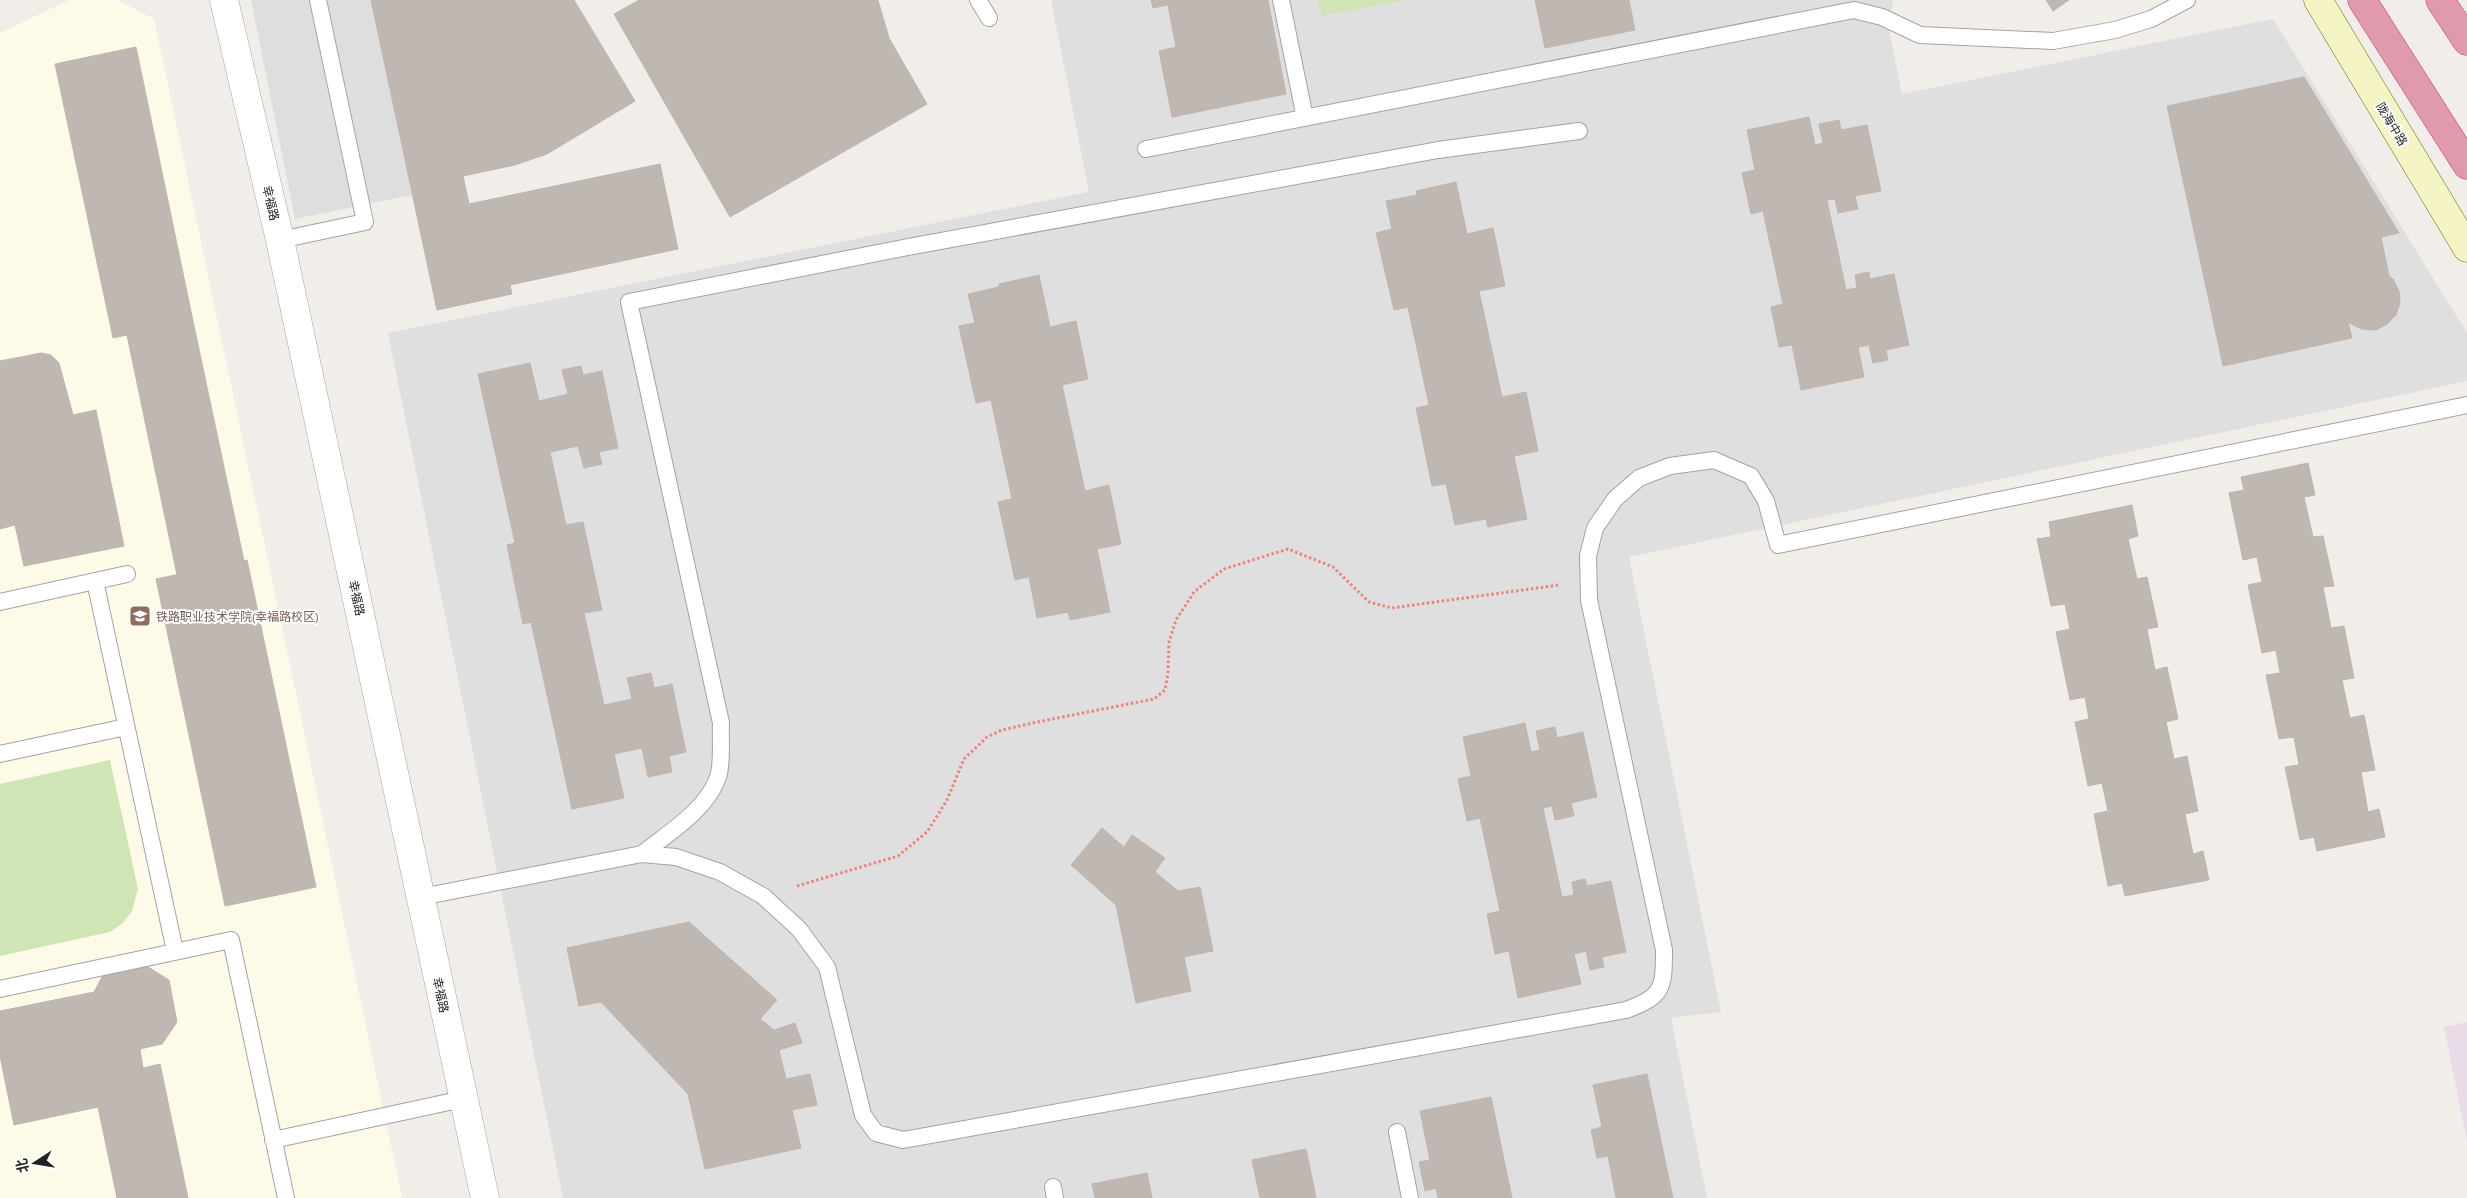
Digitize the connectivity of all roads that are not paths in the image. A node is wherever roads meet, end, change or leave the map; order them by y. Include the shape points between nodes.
1 (224, 0) edge
2 (318, 0) edge
3 (978, 0) edge
4 (1281, 0) edge
5 (2187, 0) edge
6 (2318, 0) edge
7 (2362, 0) edge
8 (2440, 0) edge
9 (989, 18) dead end
10 (2467, 40) edge
11 (1305, 118) junction
12 (1579, 131) dead end
13 (1146, 150) dead end
14 (2467, 165) edge
15 (280, 240) junction
16 (2467, 248) edge
17 (2467, 405) edge
18 (127, 574) dead end
19 (95, 581) junction
20 (0, 602) edge
21 (126, 727) junction
22 (0, 754) edge
23 (642, 854) junction
24 (421, 898) junction
25 (175, 951) junction
26 (0, 989) edge
27 (464, 1099) junction
28 (1397, 1132) dead end
29 (273, 1140) junction
30 (286, 1198) edge
31 (485, 1198) edge
32 (1410, 1198) edge

1 - 15 street, 幸福路
2 - 15 lane via 365,222
3 - 9 lane
4 - 11 lane
5 - 11 lane via 2151,19 2115,30 2053,41 1920,35 1882,17 1854,10
6 - 16 street, 陇海中路
7 - 14 highway
8 - 10 highway
11 - 13 lane
12 - 23 lane via 1438,150 908,247 629,302 721,723 719,776 711,793
15 - 24 street, 幸福路
17 - 23 lane via 1778,545 1766,501 1751,476 1714,460 1670,466 1639,478 1610,506 1595,528 1588,556 1589,600 1664,950 1664,981 1650,1001 1626,1010 904,1140 876,1133 863,1115 827,967 799,929 763,896 720,872 676,857
18 - 19 lane
19 - 20 lane
19 - 21 lane
21 - 22 lane
21 - 25 lane
23 - 24 lane
24 - 27 street, 幸福路
25 - 26 lane
25 - 29 lane via 231,940
27 - 29 lane
27 - 31 street, 幸福路
28 - 32 lane
29 - 30 lane

